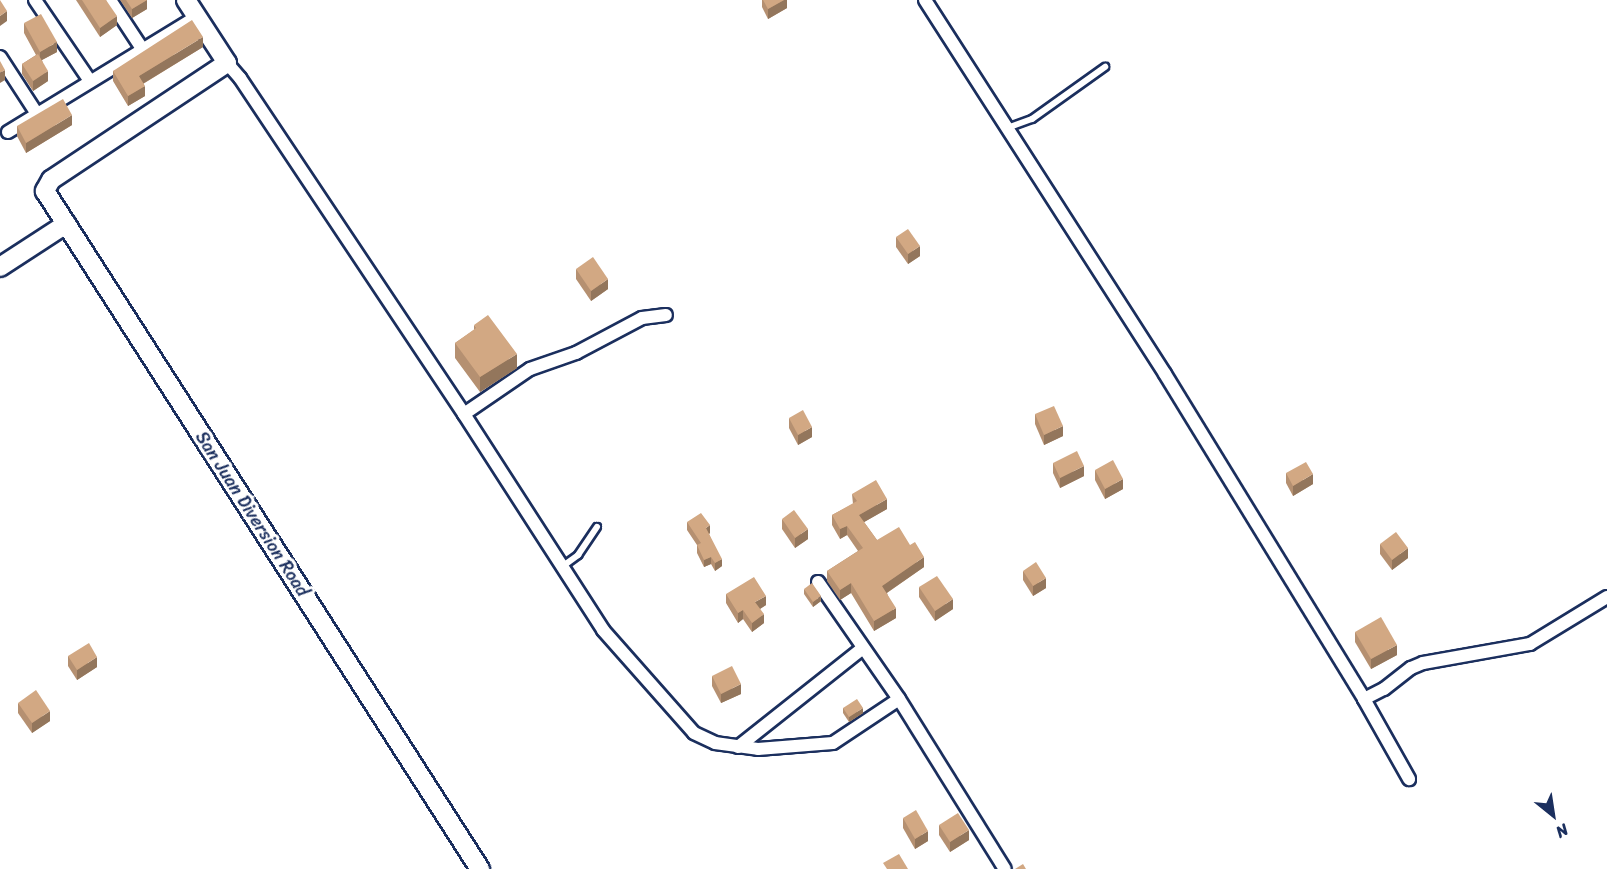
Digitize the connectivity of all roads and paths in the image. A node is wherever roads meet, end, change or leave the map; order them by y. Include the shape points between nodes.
1 (35, 0) edge
2 (110, 0) edge
3 (186, 0) edge
4 (925, 0) edge
5 (197, 17) junction
6 (143, 50) junction
7 (0, 57) edge
8 (227, 63) junction
9 (1105, 66) dead end
10 (90, 81) junction
11 (37, 114) junction
12 (1006, 128) junction
13 (8, 132) dead end
14 (66, 224) junction
15 (0, 267) edge
16 (666, 315) dead end
17 (464, 414) junction
18 (597, 527) dead end
19 (563, 567) junction
20 (818, 582) dead end
21 (1607, 597) edge
22 (862, 648) junction
23 (899, 699) junction
24 (1364, 699) junction
25 (738, 747) junction
26 (1409, 779) dead end
27 (480, 869) edge
28 (1005, 869) edge

1 - 10 street
2 - 6 street
3 - 5 street
4 - 12 street
5 - 6 street
5 - 8 street
6 - 10 street
7 - 11 street
8 - 14 street, San Juan Diversion Road via 51,180 45,191
8 - 17 street
9 - 12 lane via 1032,119
10 - 11 street
11 - 13 street
12 - 24 street via 1165,374
14 - 15 street
14 - 27 street, San Juan Diversion Road
16 - 17 street via 642,318 576,353 530,369
17 - 19 street
18 - 19 lane via 578,555
19 - 25 street via 603,630 694,733 715,743
20 - 22 street
21 - 24 street via 1530,644 1424,663
22 - 23 street
22 - 25 street
23 - 25 street via 833,743 779,749
23 - 28 street
24 - 26 street

